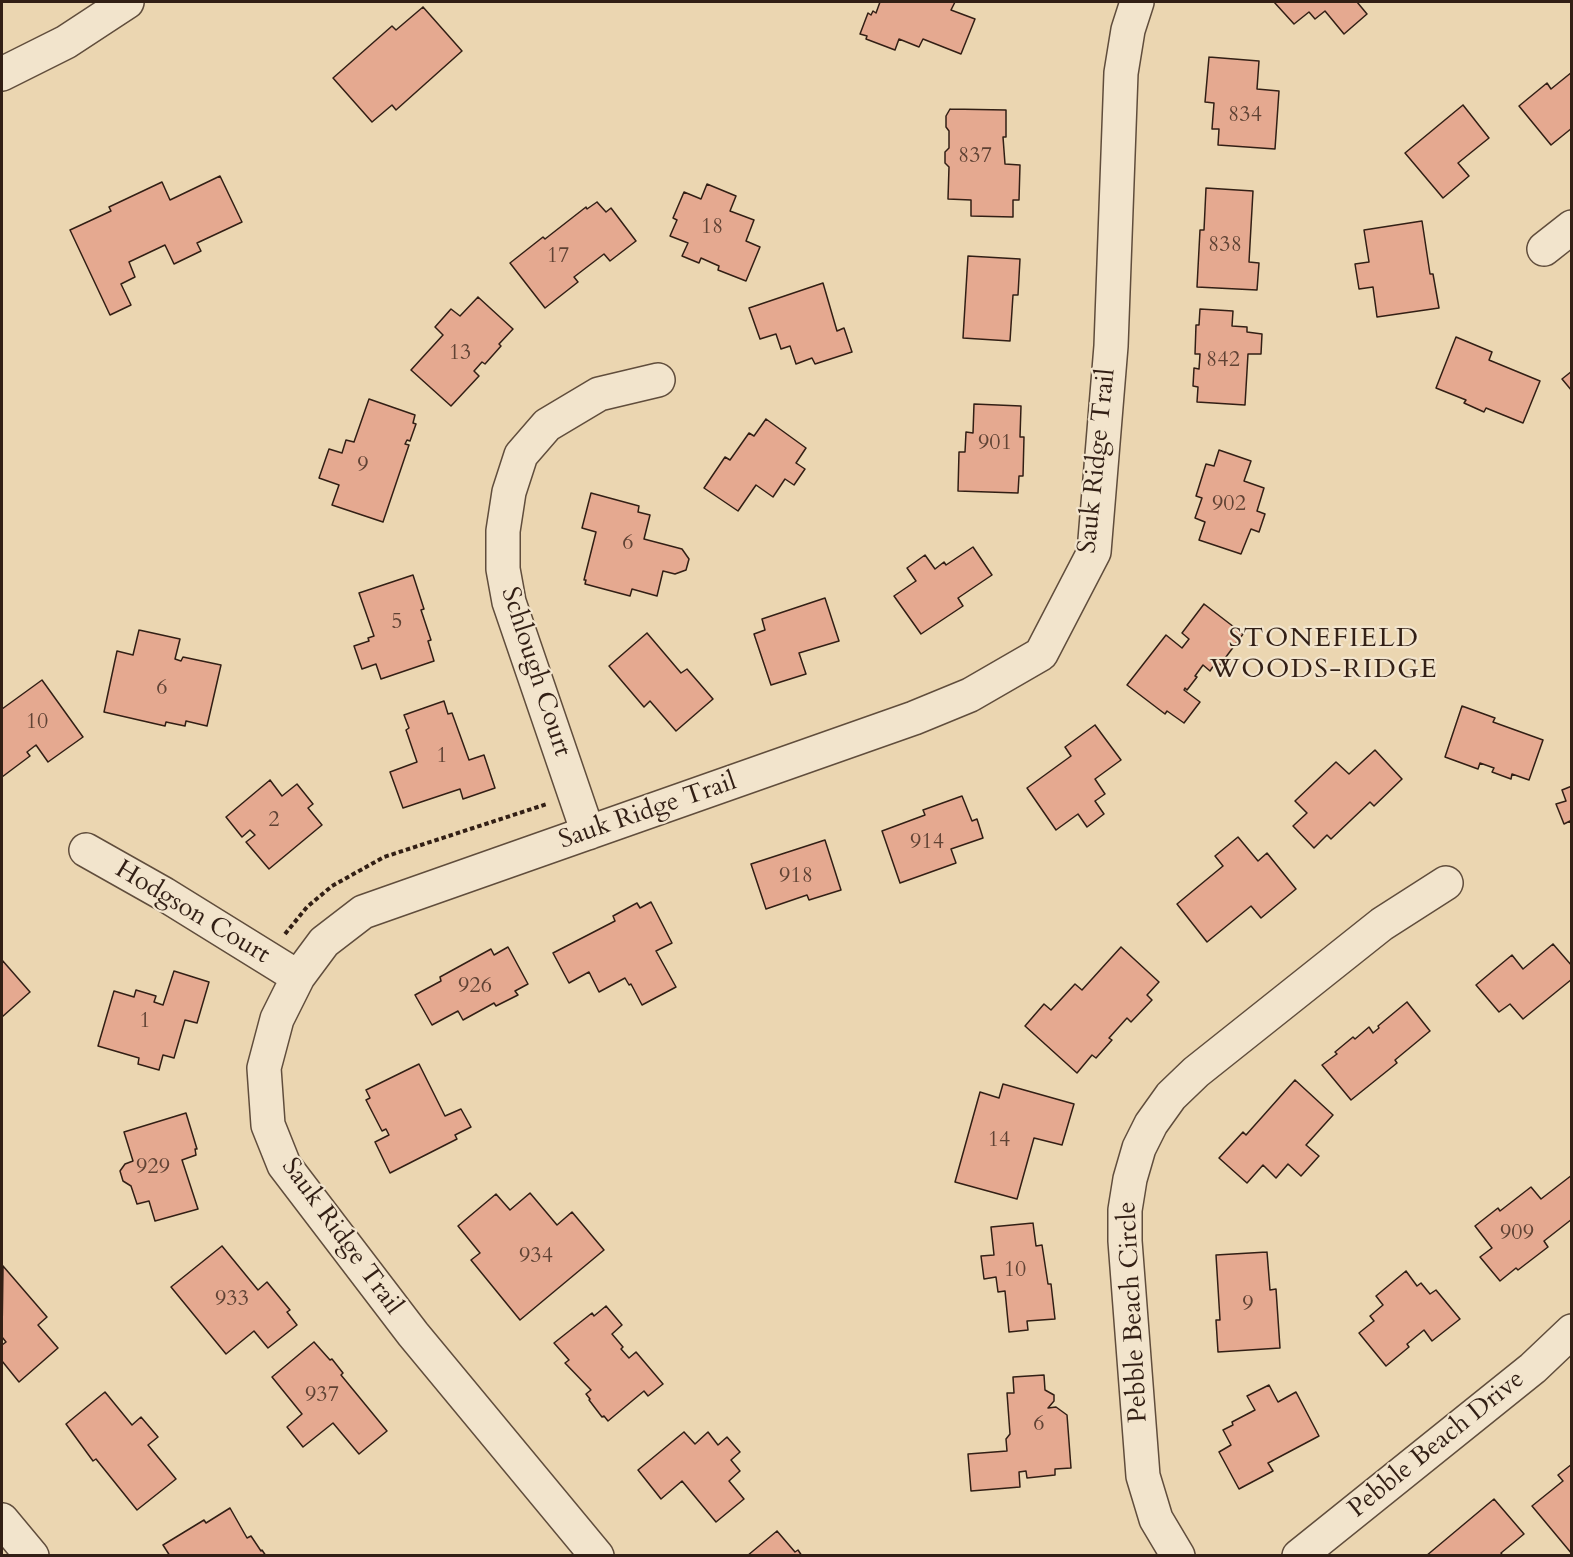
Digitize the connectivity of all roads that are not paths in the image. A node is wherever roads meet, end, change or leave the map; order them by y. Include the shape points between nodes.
1 (127, 2) edge
2 (1137, 2) edge
3 (2, 74) edge
4 (1572, 227) edge
5 (1544, 249) dead end
6 (658, 380) dead end
7 (588, 833) junction
8 (86, 850) dead end
9 (1446, 883) dead end
10 (298, 977) junction
11 (1572, 1331) edge
12 (2, 1520) edge
13 (32, 1556) edge
14 (597, 1556) edge
15 (1178, 1556) edge
16 (1299, 1556) edge

1 - 3 street via 66,42
2 - 7 street, Sauk Ridge Trail via 1121,73 1110,346 1094,552 1041,654 970,695 914,718
4 - 5 street
6 - 7 street, Schlough Court via 599,394 548,425 521,455 509,492 503,569 509,602
7 - 10 street, Sauk Ridge Trail via 363,912 324,942
8 - 10 street, Hodgson Court
9 - 15 street, Pebble Beach Circle via 1382,924 1196,1072 1171,1096 1139,1148 1130,1179 1125,1221 1143,1476 1156,1519
10 - 14 street, Sauk Ridge Trail via 277,1019 264,1068 268,1125 284,1165 413,1334
11 - 16 street, Pebble Beach Drive via 1533,1368
12 - 13 street

